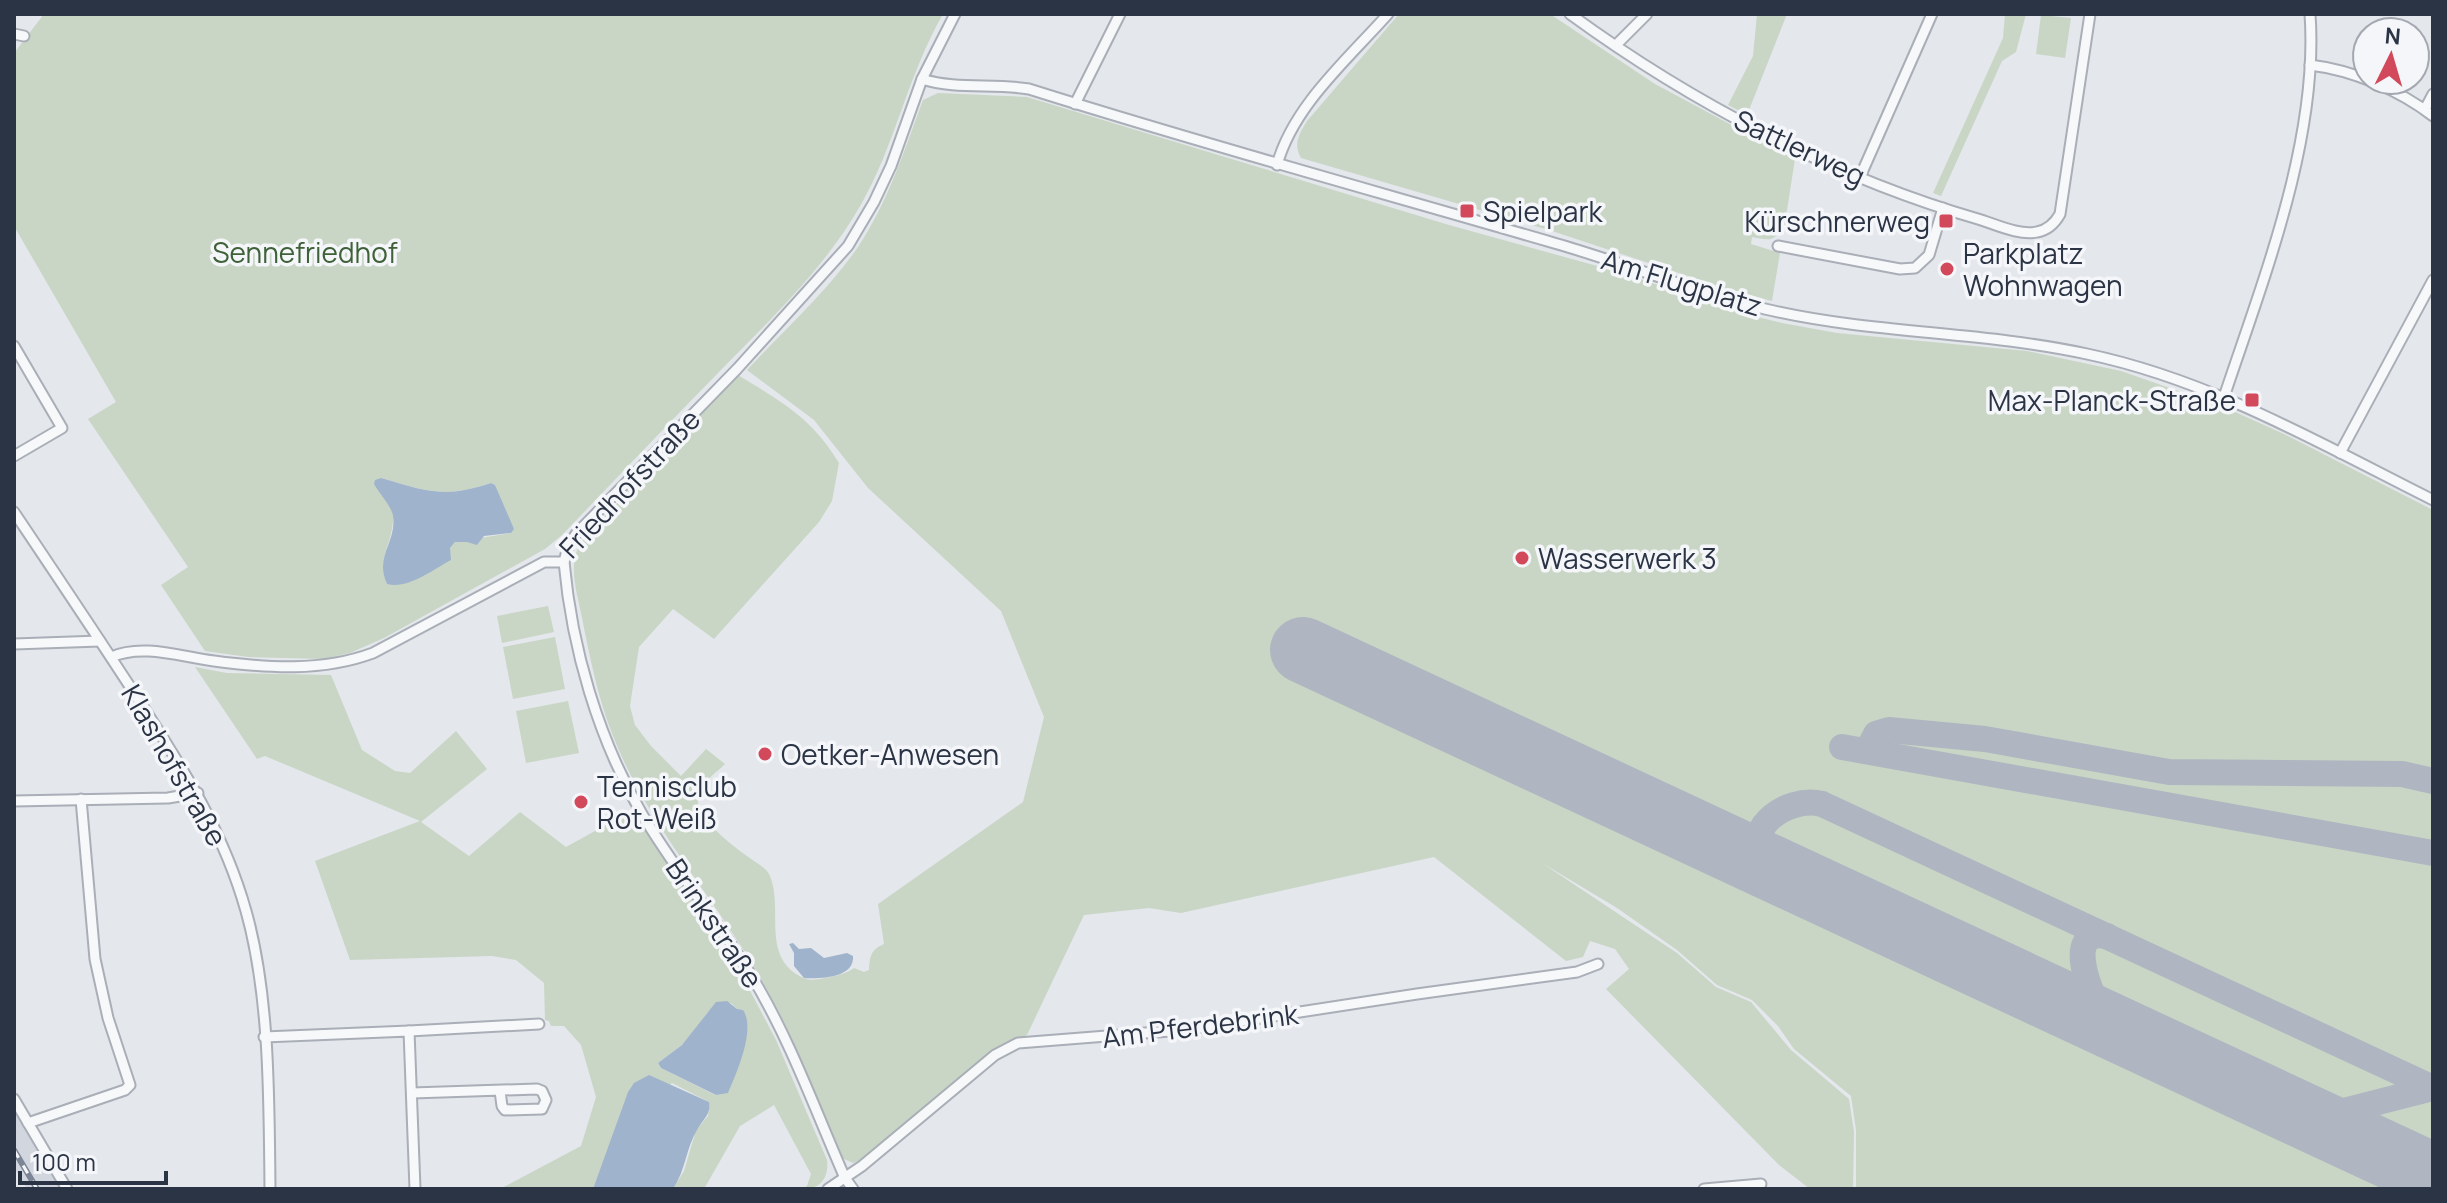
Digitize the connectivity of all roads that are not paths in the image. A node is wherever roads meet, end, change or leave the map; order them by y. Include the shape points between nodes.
1 (955, 14) edge
2 (1120, 14) edge
3 (1388, 14) edge
4 (1570, 14) edge
5 (1647, 14) edge
6 (1932, 14) edge
7 (2090, 14) edge
8 (2310, 14) edge
9 (1616, 45) junction
10 (2310, 65) junction
11 (922, 79) junction
12 (2433, 94) edge
13 (1075, 104) junction
14 (2429, 112) edge
15 (1277, 165) junction
16 (1860, 177) junction
17 (1943, 208) junction
18 (1778, 246) dead end
19 (2433, 280) edge
20 (14, 346) edge
21 (2224, 397) junction
22 (2340, 453) junction
23 (14, 456) edge
24 (2433, 500) edge
25 (16, 518) edge
26 (564, 562) junction
27 (100, 641) junction
28 (14, 644) edge
29 (111, 657) junction
30 (198, 793) junction
31 (81, 799) junction
32 (14, 801) edge
33 (1598, 964) dead end
34 (539, 1024) dead end
35 (409, 1031) junction
36 (264, 1037) junction
37 (500, 1091) junction
38 (412, 1093) junction
39 (14, 1099) edge
40 (28, 1123) junction
41 (845, 1178) junction
42 (1761, 1184) dead end
43 (67, 1189) edge
44 (270, 1189) edge
45 (415, 1189) edge
46 (828, 1189) edge
47 (853, 1189) edge
48 (1704, 1189) edge

1 - 11 street, Friedhofstraße
2 - 13 street
3 - 15 street via 1299,115
4 - 9 street, Sattlerweg
5 - 9 street
6 - 16 street
7 - 17 street, Sattlerweg via 2056,222 2029,233
8 - 10 street
9 - 16 street, Sattlerweg via 1727,113
10 - 14 street via 2376,84
10 - 21 street via 2289,194
11 - 13 street, Am Flugplatz via 1014,86
11 - 26 street, Friedhofstraße via 891,166 848,246 576,534
12 - 14 street
13 - 15 street, Am Flugplatz
15 - 21 street, Am Flugplatz via 1600,256 1761,308 1843,324 1991,337 2089,354
16 - 17 street, Sattlerweg
17 - 18 street via 1929,255 1915,268
19 - 22 street
20 - 23 street via 62,428
21 - 22 street, Am Flugplatz
22 - 24 street, Am Flugplatz
25 - 27 street, Klashofstraße
26 - 29 street, Friedhofstraße via 544,562 355,660 272,666 134,650
26 - 41 street, Brinkstraße via 586,683 612,754 643,816 769,1007
27 - 28 street
27 - 29 street, Klashofstraße
29 - 30 street, Klashofstraße
30 - 31 street
30 - 36 street, Klashofstraße via 247,913
31 - 32 street
31 - 40 street via 95,959 130,1085
33 - 41 street, Am Pferdebrink via 1569,974 1183,1030 1018,1043 995,1055
34 - 35 street
35 - 36 street
35 - 38 street
36 - 44 street, Klashofstraße
37 - 37 street via 537,1089 546,1100 537,1111 505,1110
37 - 38 street
38 - 45 street
39 - 40 street
40 - 43 street
41 - 46 street, Am Pferdebrink
41 - 47 street, Brinkstraße
42 - 48 street

